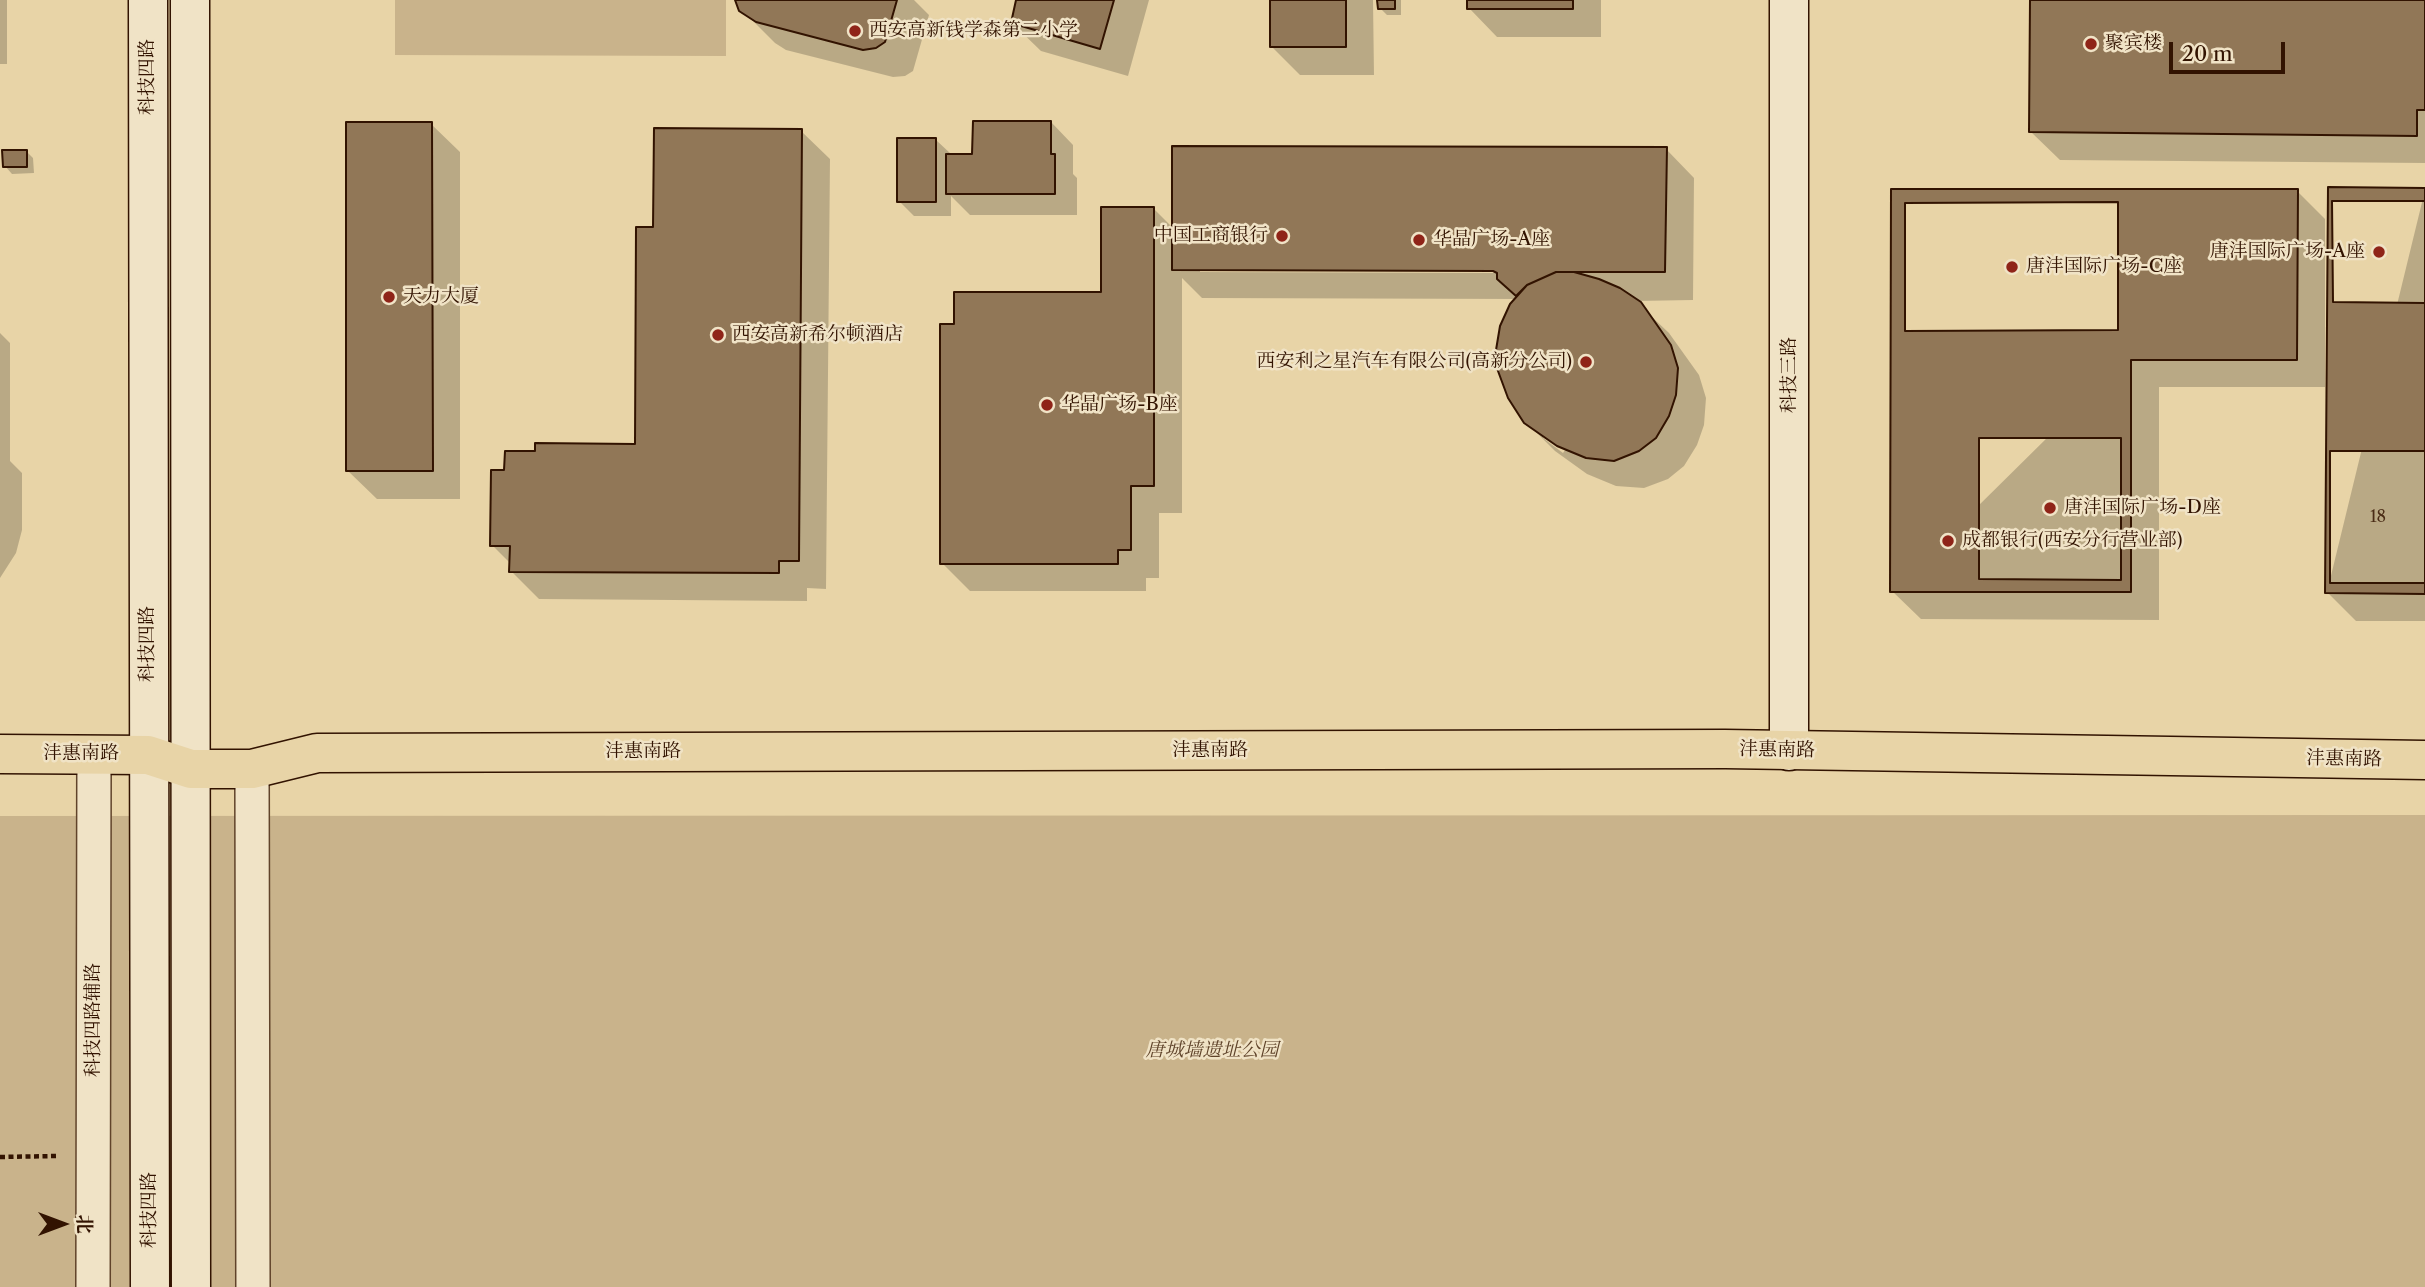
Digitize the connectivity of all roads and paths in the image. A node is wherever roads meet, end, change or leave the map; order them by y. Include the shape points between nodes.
1 (148, 0) edge
2 (190, 0) edge
3 (1789, 0) edge
4 (1789, 751) junction
5 (94, 753) junction
6 (0, 754) edge
7 (148, 755) junction
8 (2425, 760) edge
9 (191, 769) junction
10 (253, 769) junction
11 (0, 1157) edge
12 (56, 1170) dead end
13 (93, 1287) edge
14 (150, 1287) edge
15 (191, 1287) edge
16 (253, 1287) edge

1 - 7 street, 科技四路
2 - 9 street
3 - 4 street, 科技三路
4 - 8 main road, 沣惠南路
4 - 10 main road, 沣惠南路 via 317,753
5 - 6 main road, 沣惠南路
5 - 7 main road, 沣惠南路
5 - 13 street, 科技四路辅路
7 - 9 main road, 沣惠南路
7 - 14 street, 科技四路
9 - 10 main road, 沣惠南路
9 - 15 street
10 - 16 street
11 - 12 path via 56,1156

